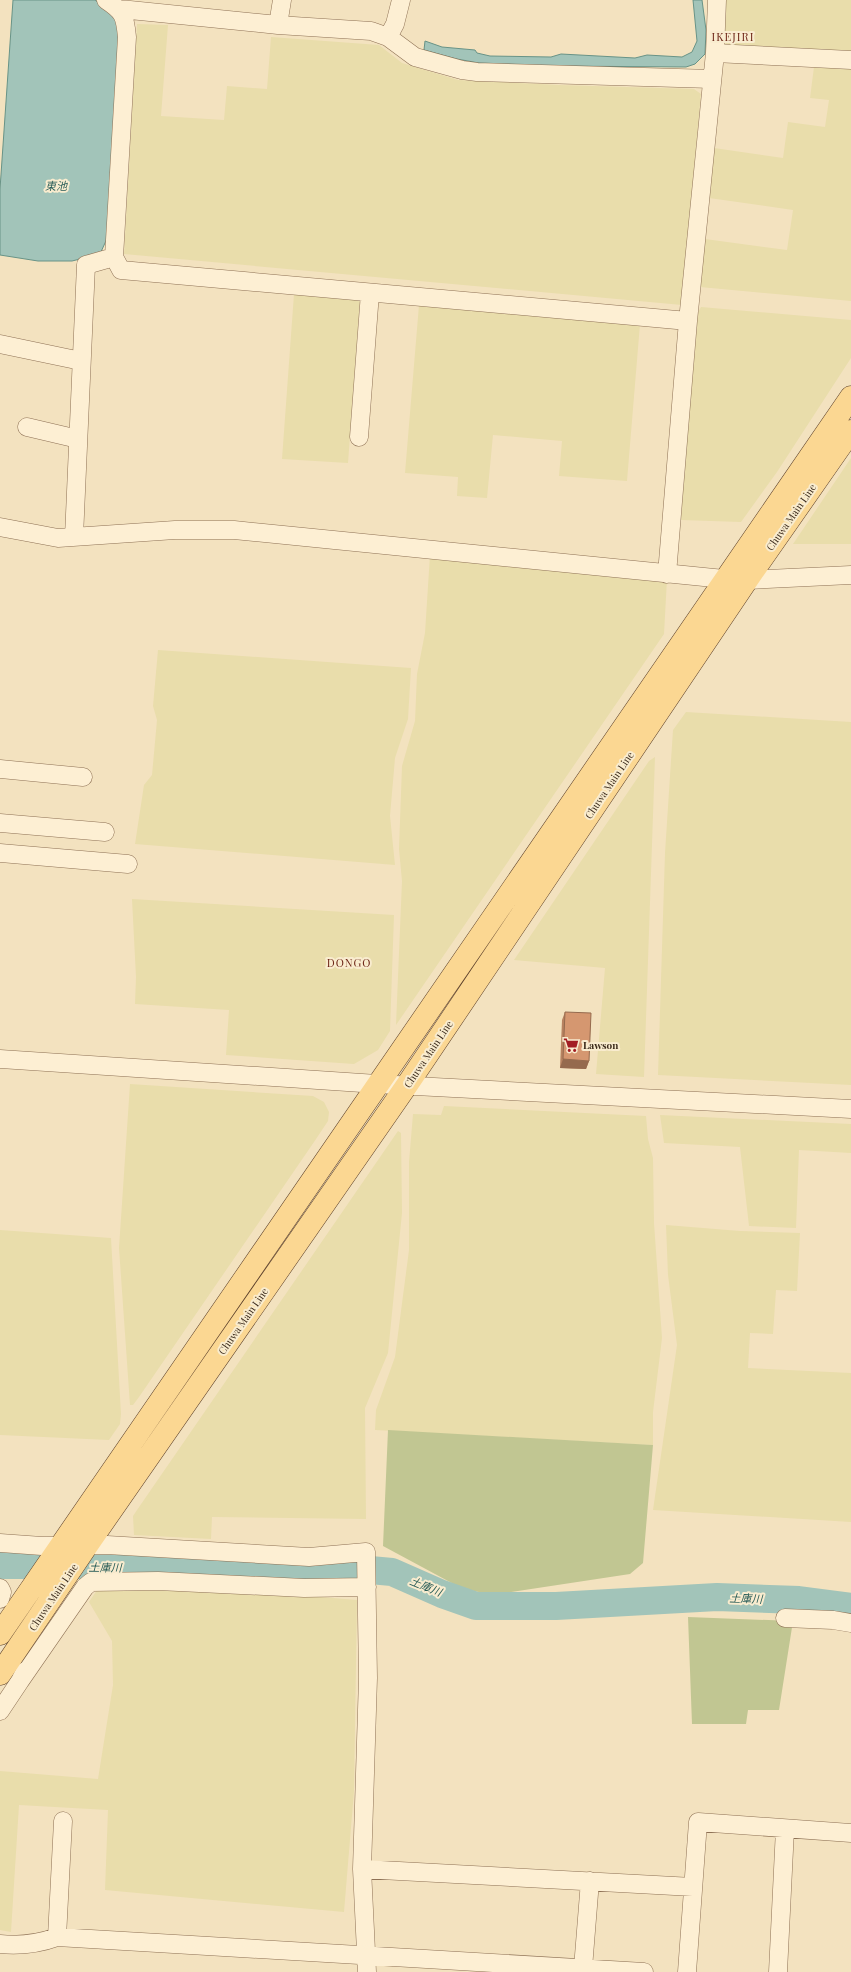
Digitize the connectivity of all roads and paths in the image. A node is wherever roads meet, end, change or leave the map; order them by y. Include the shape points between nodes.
1 (282, 0) edge
2 (402, 0) edge
3 (717, 0) edge
4 (113, 5) edge
5 (278, 25) junction
6 (388, 37) junction
7 (715, 53) junction
8 (851, 60) edge
9 (712, 79) junction
10 (114, 257) junction
11 (370, 293) junction
12 (688, 321) junction
13 (0, 344) edge
14 (81, 361) junction
15 (851, 396) edge
16 (27, 428) dead end
17 (851, 431) edge
18 (359, 437) dead end
19 (78, 439) junction
20 (0, 527) edge
21 (74, 537) junction
22 (667, 574) junction
23 (851, 575) edge
24 (724, 579) junction
25 (747, 580) junction
26 (0, 769) edge
27 (83, 777) dead end
28 (0, 824) edge
29 (105, 832) dead end
30 (0, 853) edge
31 (128, 864) dead end
32 (0, 1059) edge
33 (378, 1084) junction
34 (407, 1086) junction
35 (851, 1109) edge
36 (0, 1543) edge
37 (85, 1549) junction
38 (57, 1550) junction
39 (65, 1579) junction
40 (367, 1587) junction
41 (0, 1588) edge
42 (0, 1599) edge
43 (785, 1618) dead end
44 (851, 1623) edge
45 (3, 1628) edge
46 (0, 1674) edge
47 (20, 1681) junction
48 (0, 1711) edge
49 (64, 1821) dead end
50 (785, 1829) junction
51 (851, 1833) edge
52 (362, 1869) junction
53 (590, 1882) junction
54 (693, 1887) junction
55 (57, 1937) junction
56 (0, 1944) edge
57 (367, 1964) edge
58 (583, 1968) junction
59 (644, 1972) edge
60 (687, 1972) edge
61 (778, 1972) edge

1 - 5 street
2 - 6 street
3 - 7 street
4 - 5 street
4 - 10 street via 125,21 127,37
5 - 6 street via 371,31
6 - 9 street via 414,57 477,72
7 - 8 street
7 - 9 street
9 - 12 street
10 - 11 street via 120,270
10 - 14 street via 86,266
11 - 12 street
11 - 18 street
12 - 22 street
13 - 14 street
14 - 19 street
15 - 24 main road, Chuwa Main Line
16 - 19 street
17 - 25 main road, Chuwa Main Line
19 - 21 street
20 - 21 street via 52,537
21 - 22 street via 175,530 234,530
22 - 24 street
23 - 25 street
24 - 25 street
24 - 33 main road, Chuwa Main Line
25 - 34 main road, Chuwa Main Line
26 - 27 street
28 - 29 street
30 - 31 street
32 - 33 street
33 - 34 street
33 - 38 main road, Chuwa Main Line
34 - 35 street
34 - 37 main road, Chuwa Main Line
36 - 38 street
37 - 38 street
37 - 39 main road, Chuwa Main Line
37 - 40 street via 309,1557 366,1552
38 - 45 main road, Chuwa Main Line
39 - 46 main road, Chuwa Main Line
39 - 47 street
40 - 47 street via 304,1588 158,1581 91,1582
40 - 52 street via 368,1678
41 - 42 street
43 - 44 street
47 - 48 street
49 - 55 street
50 - 51 street
50 - 54 street via 698,1822
50 - 61 street
52 - 53 street
52 - 57 street
53 - 54 street
53 - 58 street
54 - 60 street
55 - 56 street via 27,1945
55 - 57 street
57 - 58 street
58 - 59 street

